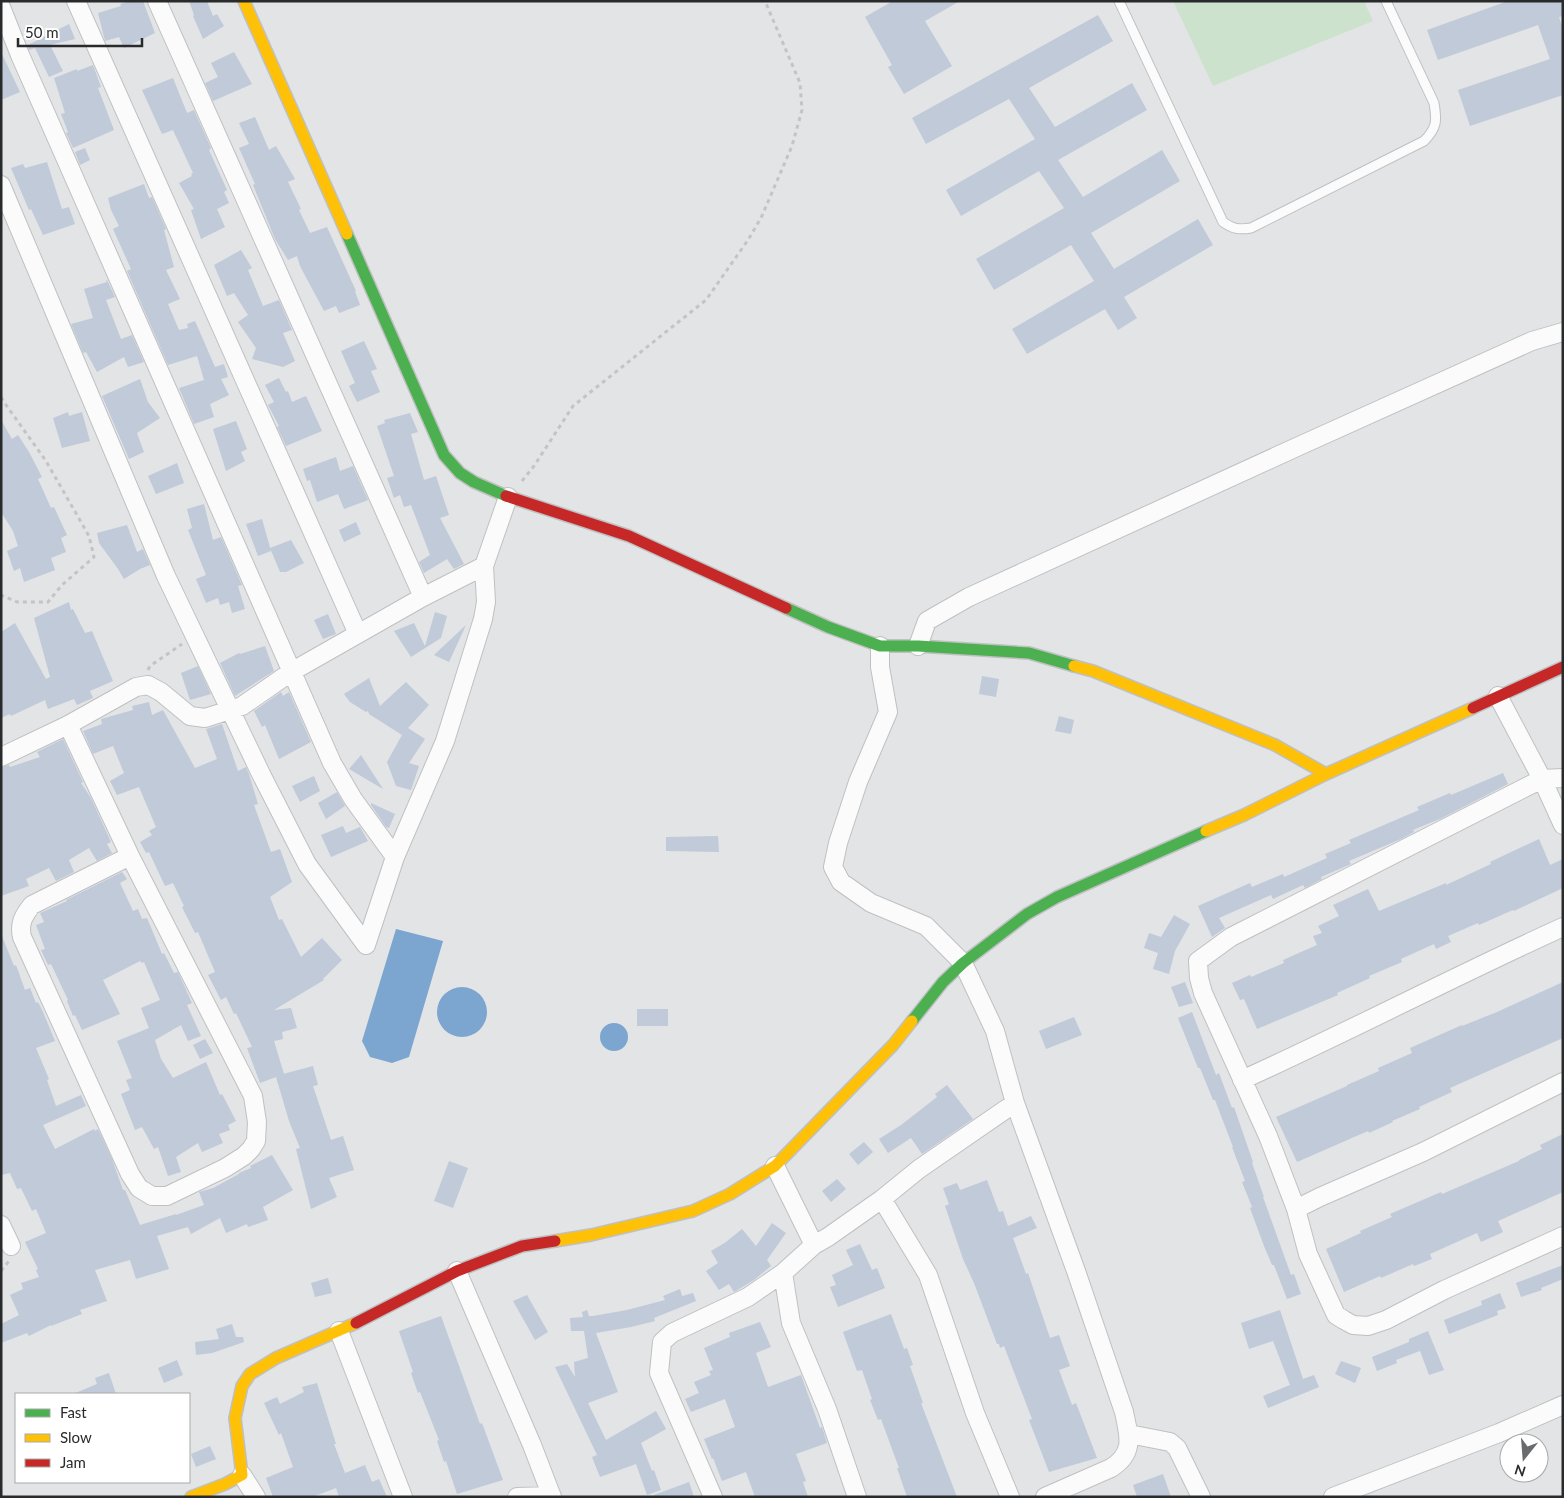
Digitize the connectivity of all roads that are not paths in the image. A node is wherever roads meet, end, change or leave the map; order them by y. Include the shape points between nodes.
1 (76, 1) edge
2 (157, 1) edge
3 (244, 1) edge
4 (1119, 1) edge
5 (1386, 1) edge
6 (1, 7) edge
7 (1, 185) edge
8 (1563, 332) edge
9 (508, 497) junction
10 (484, 566) junction
11 (423, 597) junction
12 (358, 634) junction
13 (880, 646) junction
14 (918, 646) junction
15 (1563, 667) edge
16 (291, 672) junction
17 (1498, 696) junction
18 (231, 710) junction
19 (68, 725) junction
20 (1, 757) edge
21 (1326, 774) junction
22 (1563, 778) edge
23 (1542, 779) junction
24 (1563, 825) edge
25 (130, 856) junction
26 (395, 856) junction
27 (1563, 927) edge
28 (963, 963) junction
29 (1242, 1080) junction
30 (1563, 1082) edge
31 (1015, 1103) junction
32 (775, 1166) junction
33 (882, 1199) junction
34 (1296, 1208) junction
35 (1, 1225) edge
36 (1563, 1236) edge
37 (814, 1245) junction
38 (11, 1246) dead end
39 (457, 1270) junction
40 (783, 1273) junction
41 (339, 1331) junction
42 (1563, 1405) edge
43 (1129, 1434) junction
44 (242, 1475) junction
45 (552, 1496) edge
46 (191, 1497) edge
47 (256, 1497) edge
48 (403, 1497) edge
49 (517, 1497) edge
50 (713, 1497) edge
51 (858, 1497) edge
52 (1010, 1497) edge
53 (1045, 1497) edge
54 (1201, 1497) edge
55 (1334, 1497) edge

1 - 12 street
2 - 11 street
3 - 9 street via 444,455 460,473
4 - 5 lane via 1223,222 1240,230 1251,228 1424,141 1432,132 1436,116 1434,103
6 - 16 street
7 - 18 street via 166,576
8 - 14 street via 1532,341 969,597 928,621
9 - 10 street
9 - 13 street via 629,536 828,627
10 - 11 street
10 - 26 street via 486,602 483,619 445,741
11 - 12 street
12 - 16 street
13 - 14 street
13 - 28 street via 880,667 888,712 858,782 833,868 841,882 871,903 926,926
14 - 21 street via 1029,653 1093,671 1275,745
15 - 17 street
16 - 18 street via 242,706
16 - 26 street via 332,763 353,799
17 - 21 street
17 - 23 street
18 - 19 street via 205,718 190,716 162,692 148,685 136,687
18 - 26 street via 307,864 366,945
19 - 20 street
19 - 25 street
21 - 28 street via 1244,815 1057,898 1027,914
22 - 23 street
23 - 24 street
23 - 29 street via 1231,937 1198,961 1203,993
25 - 25 street via 253,1096 257,1122 256,1141 244,1156 167,1196 152,1196 139,1188 130,1174 20,929 21,921 32,905
27 - 29 street
28 - 31 street via 995,1031
28 - 32 street via 943,982 893,1045
29 - 34 street
30 - 34 street via 1423,1152
31 - 33 street via 919,1169
31 - 43 street via 1076,1271
32 - 37 street
32 - 39 street via 730,1194 694,1211 591,1235 522,1246
33 - 37 street
33 - 52 street via 928,1275 975,1413
34 - 36 street via 1308,1254 1336,1315 1353,1325 1368,1326 1386,1320
35 - 38 street
37 - 40 street
39 - 41 street
39 - 45 street
40 - 50 street via 748,1297 672,1333 662,1342 659,1373
40 - 51 street via 791,1324 827,1409
41 - 44 street via 276,1358 250,1374 242,1386 235,1418
41 - 48 street
42 - 55 street
43 - 53 street via 1127,1454 1119,1463
43 - 54 street via 1170,1442 1178,1448
44 - 46 street
44 - 47 street
45 - 49 street

